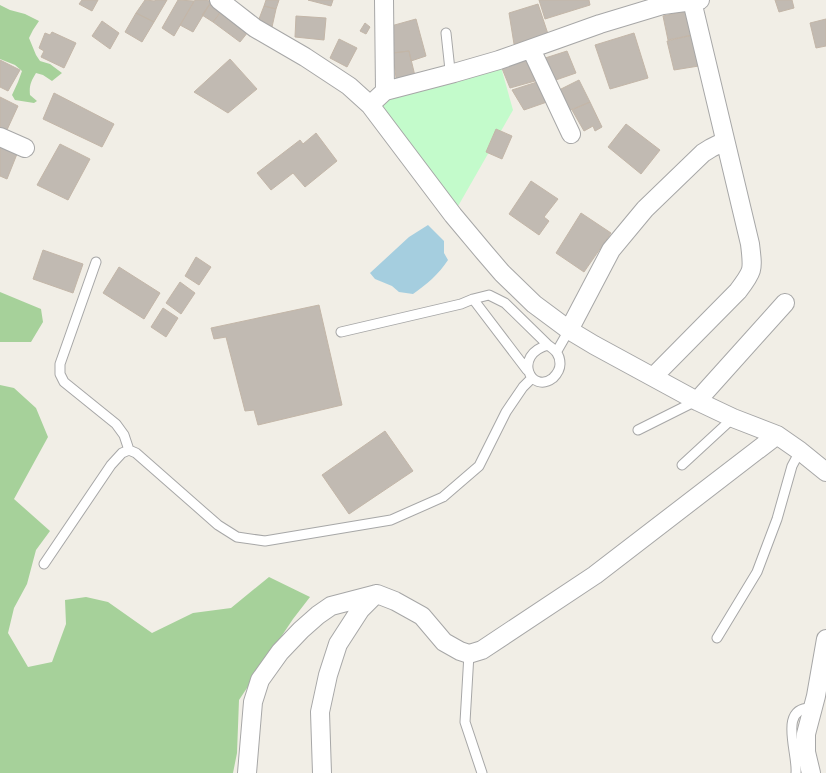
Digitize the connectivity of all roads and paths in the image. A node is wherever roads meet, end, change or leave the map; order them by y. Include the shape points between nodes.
1 (219, 0) edge
2 (384, 0) edge
3 (696, 1) edge
4 (446, 33) dead end
5 (531, 49) junction
6 (454, 73) junction
7 (385, 91) junction
8 (370, 105) junction
9 (572, 134) dead end
10 (0, 137) edge
11 (725, 141) junction
12 (25, 148) dead end
13 (96, 262) dead end
14 (473, 299) junction
15 (785, 303) dead end
16 (569, 330) junction
17 (341, 332) dead end
18 (548, 345) junction
19 (557, 351) junction
20 (530, 374) junction
21 (653, 377) junction
22 (697, 401) junction
23 (733, 418) junction
24 (638, 430) dead end
25 (777, 435) junction
26 (129, 450) junction
27 (800, 451) junction
28 (682, 465) dead end
29 (826, 472) edge
30 (44, 564) dead end
31 (377, 594) junction
32 (717, 638) dead end
33 (826, 639) edge
34 (469, 654) junction
35 (813, 708) junction
36 (247, 773) edge
37 (322, 773) edge
38 (482, 773) edge
39 (796, 773) edge
40 (811, 773) edge

1 - 8 street via 255,28 349,86
2 - 7 street
3 - 5 street via 663,5
3 - 11 street
4 - 6 lane via 450,70
5 - 6 street
5 - 9 street
6 - 7 street
7 - 8 street
8 - 16 street via 502,274
10 - 12 street
11 - 16 street via 704,154 628,229 611,250
11 - 21 street via 753,268 738,291
13 - 26 lane via 60,364 60,374 64,382 116,424
14 - 17 lane
14 - 18 lane via 489,296 505,302
14 - 20 lane
15 - 22 street
16 - 19 lane
16 - 21 street
18 - 19 lane
18 - 20 lane via 532,354 528,362
19 - 20 lane via 560,368 556,375 544,382 537,381
20 - 26 lane via 478,466 443,498 391,520 265,542 237,537 218,525
21 - 22 street
22 - 23 street
22 - 24 lane
23 - 25 street
23 - 28 lane
25 - 27 street
25 - 34 street via 595,575 482,650
26 - 30 lane via 111,465
27 - 29 street
27 - 32 lane via 792,466 757,572
31 - 34 street via 422,616 444,642
31 - 36 street via 331,606 280,652 260,680 253,702
31 - 37 street via 360,610 338,644 328,675 320,712
33 - 35 street
34 - 38 lane via 465,722
35 - 39 lane via 804,708 795,714 791,726
35 - 40 street via 806,734

